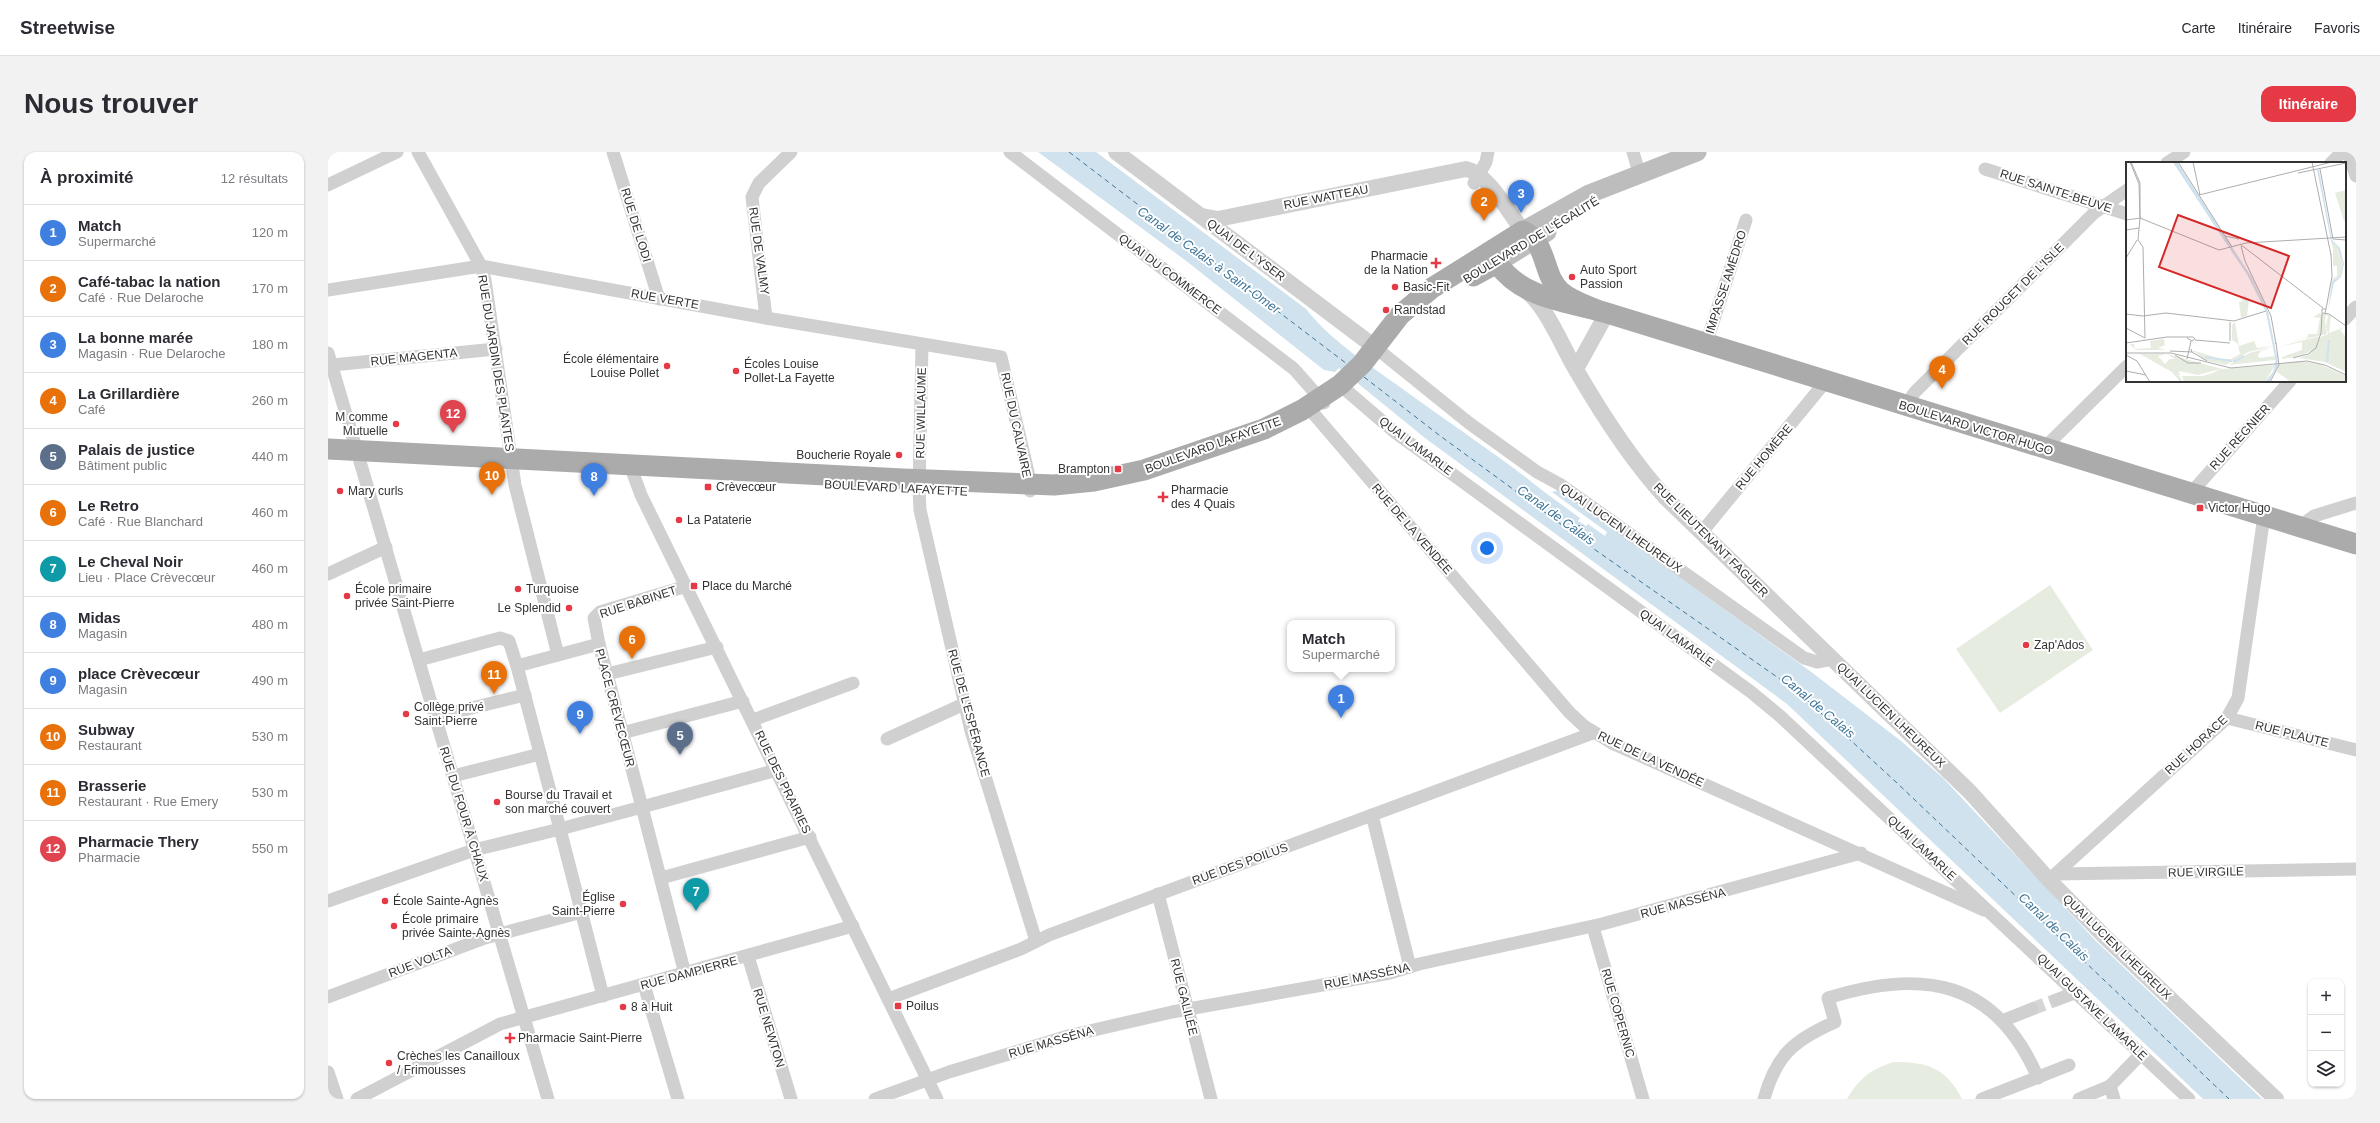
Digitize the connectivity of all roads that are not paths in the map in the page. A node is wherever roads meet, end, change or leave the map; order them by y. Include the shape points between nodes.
1 (397, 152) edge
2 (418, 152) edge
3 (613, 152) edge
4 (791, 152) edge
5 (1010, 152) edge
6 (1116, 152) edge
7 (1488, 152) edge
8 (1633, 152) edge
9 (1697, 152) edge
10 (2184, 152) edge
11 (2342, 152) edge
12 (2348, 152) edge
13 (2169, 162) edge
14 (2332, 162) edge
15 (1986, 169) dead end
16 (1640, 176) junction
17 (2356, 176) edge
18 (1477, 179) junction
19 (328, 185) edge
20 (2126, 191) edge
21 (2102, 206) junction
22 (2126, 214) edge
23 (1202, 216) junction
24 (1746, 220) dead end
25 (1518, 245) junction
26 (481, 266) junction
27 (1521, 286) junction
28 (328, 290) edge
29 (659, 298) junction
30 (2356, 307) edge
31 (1602, 311) junction
32 (766, 318) junction
33 (2346, 319) edge
34 (1706, 344) junction
35 (922, 345) junction
36 (1376, 348) junction
37 (496, 349) junction
38 (1001, 358) joint
39 (330, 359) edge
40 (2126, 367) edge
41 (1576, 369) junction
42 (1826, 381) junction
43 (2289, 382) edge
44 (1340, 385) junction
45 (1316, 405) junction
46 (1905, 406) junction
47 (2044, 448) junction
48 (328, 449) edge
49 (359, 456) junction
50 (328, 460) edge
51 (512, 464) junction
52 (632, 471) junction
53 (919, 484) junction
54 (1029, 489) junction
55 (2190, 494) junction
56 (2356, 503) edge
57 (2264, 516) junction
58 (2299, 527) junction
59 (1701, 533) junction
60 (2356, 544) edge
61 (386, 547) junction
62 (328, 574) edge
63 (687, 586) junction
64 (599, 644) junction
65 (717, 647) junction
66 (558, 655) junction
67 (1833, 659) junction
68 (419, 660) junction
69 (517, 666) junction
70 (607, 674) junction
71 (853, 684) dead end
72 (525, 695) junction
73 (743, 701) junction
74 (964, 704) junction
75 (435, 717) junction
76 (2227, 718) junction
77 (753, 720) junction
78 (622, 733) junction
79 (1593, 733) junction
80 (887, 739) dead end
81 (2356, 750) edge
82 (540, 754) junction
83 (777, 770) junction
84 (453, 776) junction
85 (642, 807) junction
86 (1372, 815) junction
87 (560, 829) junction
88 (810, 837) junction
89 (474, 850) junction
90 (1861, 853) junction
91 (2356, 869) edge
92 (2053, 877) junction
93 (661, 878) junction
94 (1158, 894) junction
95 (328, 901) edge
96 (582, 912) junction
97 (1995, 914) junction
98 (853, 926) junction
99 (1593, 927) junction
100 (500, 933) junction
101 (1036, 941) junction
102 (748, 956) junction
103 (1410, 967) junction
104 (685, 974) junction
105 (644, 985) junction
106 (2077, 992) junction
107 (603, 996) junction
108 (328, 997) edge
109 (888, 998) junction
110 (2056, 1000) tunnel mouth
111 (2032, 1009) tunnel mouth
112 (1188, 1010) junction
113 (524, 1017) junction
114 (2002, 1021) junction
115 (2141, 1054) junction
116 (2069, 1065) dead end
117 (328, 1072) edge
118 (2038, 1078) junction
119 (928, 1081) junction
120 (2110, 1086) junction
121 (337, 1099) edge
122 (357, 1099) edge
123 (548, 1099) edge
124 (678, 1099) edge
125 (791, 1099) edge
126 (875, 1099) edge
127 (937, 1099) edge
128 (1211, 1099) edge
129 (1643, 1099) edge
130 (1764, 1099) edge
131 (1982, 1099) edge
132 (2079, 1099) edge
133 (2114, 1099) edge
134 (2189, 1099) edge
135 (2276, 1099) edge

1 - 19 street
2 - 26 street, RUE DU JARDIN DES PLANTES
3 - 29 street, RUE DE LODI
4 - 32 street, RUE DE VALMY via 759,183 752,197
5 - 45 street, QUAI DU COMMERCE via 1294,369
6 - 23 street, QUAI DE L'YSER
7 - 18 street
8 - 16 street
9 - 16 main road, BOULEVARD DE L'ÉGALITÉ
10 - 13 street
11 - 14 street
12 - 17 street
15 - 21 street, RUE SAINTE-BEUVE
16 - 25 main road, BOULEVARD DE L'ÉGALITÉ
18 - 23 street, RUE WATTEAU via 1450,172 1223,218
18 - 25 street
20 - 21 street, RUE ROUGET DE L'ISLE
21 - 22 street, RUE SAINTE-BEUVE
21 - 46 street, RUE ROUGET DE L'ISLE via 1915,392
23 - 36 street, QUAI DE L'YSER
24 - 34 street, IMPASSE AMÉDRO
25 - 27 main road, BOULEVARD VICTOR HUGO via 1507,275
25 - 31 main road, BOULEVARD VICTOR HUGO via 1554,281 1561,292
25 - 36 main road, BOULEVARD DE L'ÉGALITÉ via 1442,293
25 - 36 main road, BOULEVARD DE L'ÉGALITÉ via 1432,288 1400,316
26 - 28 street, RUE VERTE
26 - 29 street, RUE VERTE
26 - 37 street, RUE DU JARDIN DES PLANTES
27 - 31 main road, BOULEVARD VICTOR HUGO via 1542,296
27 - 41 street, RUE LIEUTENANT FAGUER via 1533,297
29 - 32 street, RUE VERTE
30 - 33 street
31 - 34 main road, BOULEVARD VICTOR HUGO
31 - 41 street
32 - 35 street, RUE VERTE
34 - 42 main road, BOULEVARD VICTOR HUGO
35 - 38 street, RUE VERTE
35 - 53 street, RUE WILLAUME
36 - 44 main road, BOULEVARD LAFAYETTE
36 - 67 street, QUAI LUCIEN LHEUREUX via 1469,423 1537,472 1561,485 1804,658 1817,662
37 - 39 street, RUE MAGENTA
37 - 51 street, RUE DU JARDIN DES PLANTES
38 - 54 street, RUE DU CALVAIRE
39 - 49 street, RUE DU FOUR À CHAUX
40 - 47 street
41 - 59 street, RUE LIEUTENANT FAGUER via 1646,475
42 - 46 main road, BOULEVARD VICTOR HUGO
42 - 59 street, RUE HOMÈRE
43 - 55 street, RUE RÉGNIER
44 - 45 main road, BOULEVARD LAFAYETTE
44 - 97 street, QUAI LAMARLE via 1396,433 1768,706
45 - 54 main road, BOULEVARD LAFAYETTE via 1266,440 1236,453 1193,466 1079,492
45 - 79 street, RUE DE LA VENDÉE via 1544,684 1579,722
46 - 47 main road, BOULEVARD VICTOR HUGO
47 - 55 main road, BOULEVARD VICTOR HUGO
48 - 49 main road, BOULEVARD LAFAYETTE
49 - 50 main road, BOULEVARD LAFAYETTE
49 - 51 main road, BOULEVARD LAFAYETTE
49 - 61 street, RUE DU FOUR À CHAUX
51 - 52 main road, BOULEVARD LAFAYETTE
51 - 66 street, RUE DU JARDIN DES PLANTES
52 - 53 main road, BOULEVARD LAFAYETTE
52 - 63 street, RUE DES PRAIRIES
53 - 54 main road, BOULEVARD LAFAYETTE
53 - 74 street, RUE DE L'ESPÉRANCE via 924,531
55 - 57 main road, BOULEVARD VICTOR HUGO
56 - 58 street via 2314,516
57 - 58 main road, BOULEVARD VICTOR HUGO
57 - 76 street, RUE HORACE via 2238,698
58 - 60 main road, BOULEVARD VICTOR HUGO
59 - 67 street, RUE LIEUTENANT FAGUER
61 - 62 street
61 - 68 street, RUE DU FOUR À CHAUX
63 - 64 street, RUE BABINET via 600,612 594,618
63 - 65 street, RUE DES PRAIRIES
64 - 66 street, PLACE CRÈVECŒUR
64 - 70 street, PLACE CRÈVECŒUR
65 - 70 street
65 - 73 street, RUE DES PRAIRIES
66 - 69 street, PLACE CRÈVECŒUR
67 - 92 street, QUAI LUCIEN LHEUREUX
68 - 69 street via 500,638 509,642
68 - 75 street, RUE DU FOUR À CHAUX
69 - 72 street
70 - 78 street, PLACE CRÈVECŒUR
71 - 77 street
72 - 75 street
72 - 82 street
73 - 77 street, RUE DES PRAIRIES
73 - 78 street
74 - 80 street
74 - 101 street, RUE DE L'ESPÉRANCE
75 - 84 street, RUE DU FOUR À CHAUX
76 - 81 street, RUE PLAUTE
76 - 92 street, RUE HORACE
77 - 83 street, RUE DES PRAIRIES
78 - 85 street, PLACE CRÈVECŒUR
79 - 86 street, RUE DES POILUS
79 - 90 street, RUE DE LA VENDÉE
82 - 84 street
82 - 87 street
83 - 85 street
83 - 88 street, RUE DES PRAIRIES
84 - 89 street, RUE DU FOUR À CHAUX
85 - 87 street
85 - 93 street, PLACE CRÈVECŒUR
86 - 94 street, RUE DES POILUS
86 - 103 street
87 - 89 street
87 - 96 street
88 - 93 street
88 - 98 street, RUE DES PRAIRIES
89 - 95 street
89 - 100 street, RUE DU FOUR À CHAUX
90 - 97 street, RUE DE LA VENDÉE
90 - 99 street, RUE MASSÉNA
91 - 92 street, RUE VIRGILE
92 - 135 street, QUAI LUCIEN LHEUREUX via 2106,938
93 - 104 street, PLACE CRÈVECŒUR
94 - 101 street, RUE DES POILUS
94 - 112 street, RUE GALILÉE
96 - 100 street, RUE VOLTA
96 - 107 street
97 - 106 street, QUAI GUSTAVE LAMARLE
98 - 102 street, RUE DAMPIERRE
98 - 109 street, RUE DES PRAIRIES
99 - 103 street, RUE MASSÉNA
99 - 129 street, RUE COPERNIC
100 - 108 street, RUE VOLTA
100 - 113 street, RUE DU FOUR À CHAUX
101 - 109 street, RUE DES POILUS via 1021,949
102 - 104 street, RUE DAMPIERRE
102 - 125 street, RUE NEWTON
103 - 112 street, RUE MASSÉNA via 1390,973
104 - 105 street, RUE DAMPIERRE
105 - 107 street, RUE DAMPIERRE
105 - 124 street
106 - 110 street
106 - 115 street, QUAI GUSTAVE LAMARLE
107 - 113 street, RUE DAMPIERRE
109 - 119 street, RUE DES PRAIRIES
111 - 114 street
112 - 119 street, RUE MASSÉNA via 1068,1036
112 - 128 street, RUE GALILÉE
113 - 122 street, RUE DAMPIERRE via 480,1033
113 - 123 street, RUE DU FOUR À CHAUX
114 - 118 street via 2021,1044
114 - 130 street via 1970,997 1929,984 1885,984 1828,998 1835,1022 1813,1032 1790,1048 1780,1060
115 - 120 street
115 - 134 street, QUAI GUSTAVE LAMARLE
116 - 118 street
117 - 121 street
118 - 131 street
119 - 126 street, RUE MASSÉNA
119 - 127 street, RUE DES PRAIRIES
120 - 132 street
120 - 133 street

